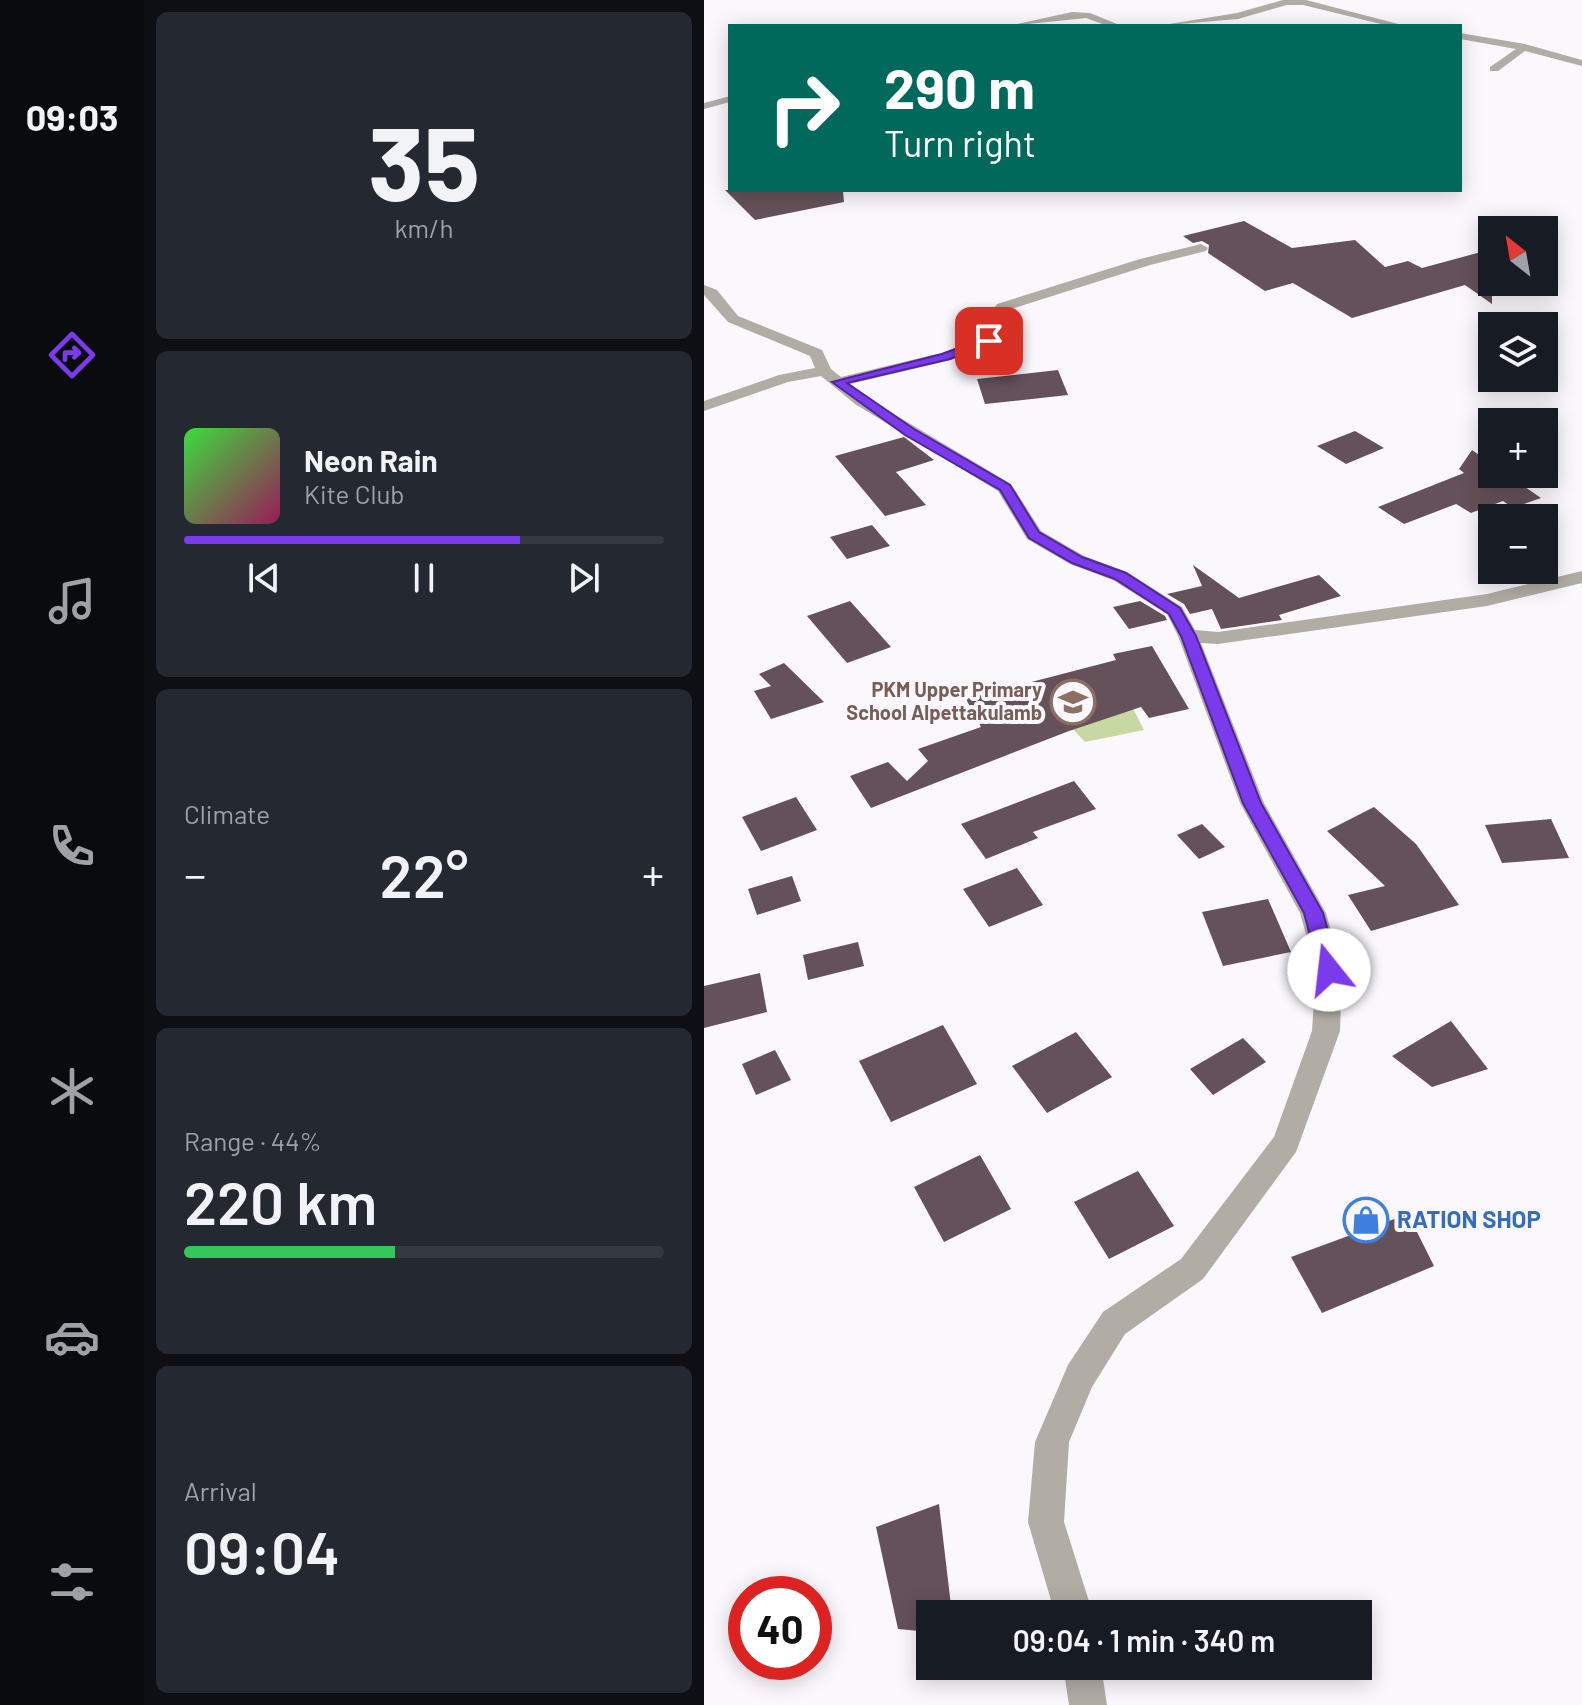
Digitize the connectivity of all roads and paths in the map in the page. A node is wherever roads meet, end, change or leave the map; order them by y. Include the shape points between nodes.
1 (1069, 6) dead end
2 (1085, 15) junction
3 (1026, 24) edge
4 (1111, 24) edge
5 (1177, 24) edge
6 (1390, 24) edge
7 (1462, 36) edge
8 (1525, 47) junction
9 (1582, 63) edge
10 (1494, 69) dead end
11 (728, 100) edge
12 (704, 106) edge
13 (1201, 248) dead end
14 (704, 289) edge
15 (831, 376) junction
16 (704, 406) edge
17 (1582, 577) edge
18 (1188, 636) junction
19 (1070, 1600) edge
20 (1084, 1680) edge
21 (1088, 1705) edge

1 - 2 street
2 - 3 street
2 - 4 street
5 - 6 street via 1238,16 1286,2 1319,4
7 - 8 street
8 - 9 street
8 - 10 street
11 - 12 street
13 - 15 street via 1002,307 1011,321 1010,333 946,357
14 - 15 street via 733,319 817,353
15 - 16 street via 785,378
15 - 18 street via 910,432 1005,488 1034,535 1175,611
17 - 18 street via 1487,600 1218,638
18 - 19 street via 1252,803 1313,913 1329,970 1326,1031 1286,1143 1192,1269 1114,1323 1080,1376 1052,1442 1046,1522
20 - 21 street

